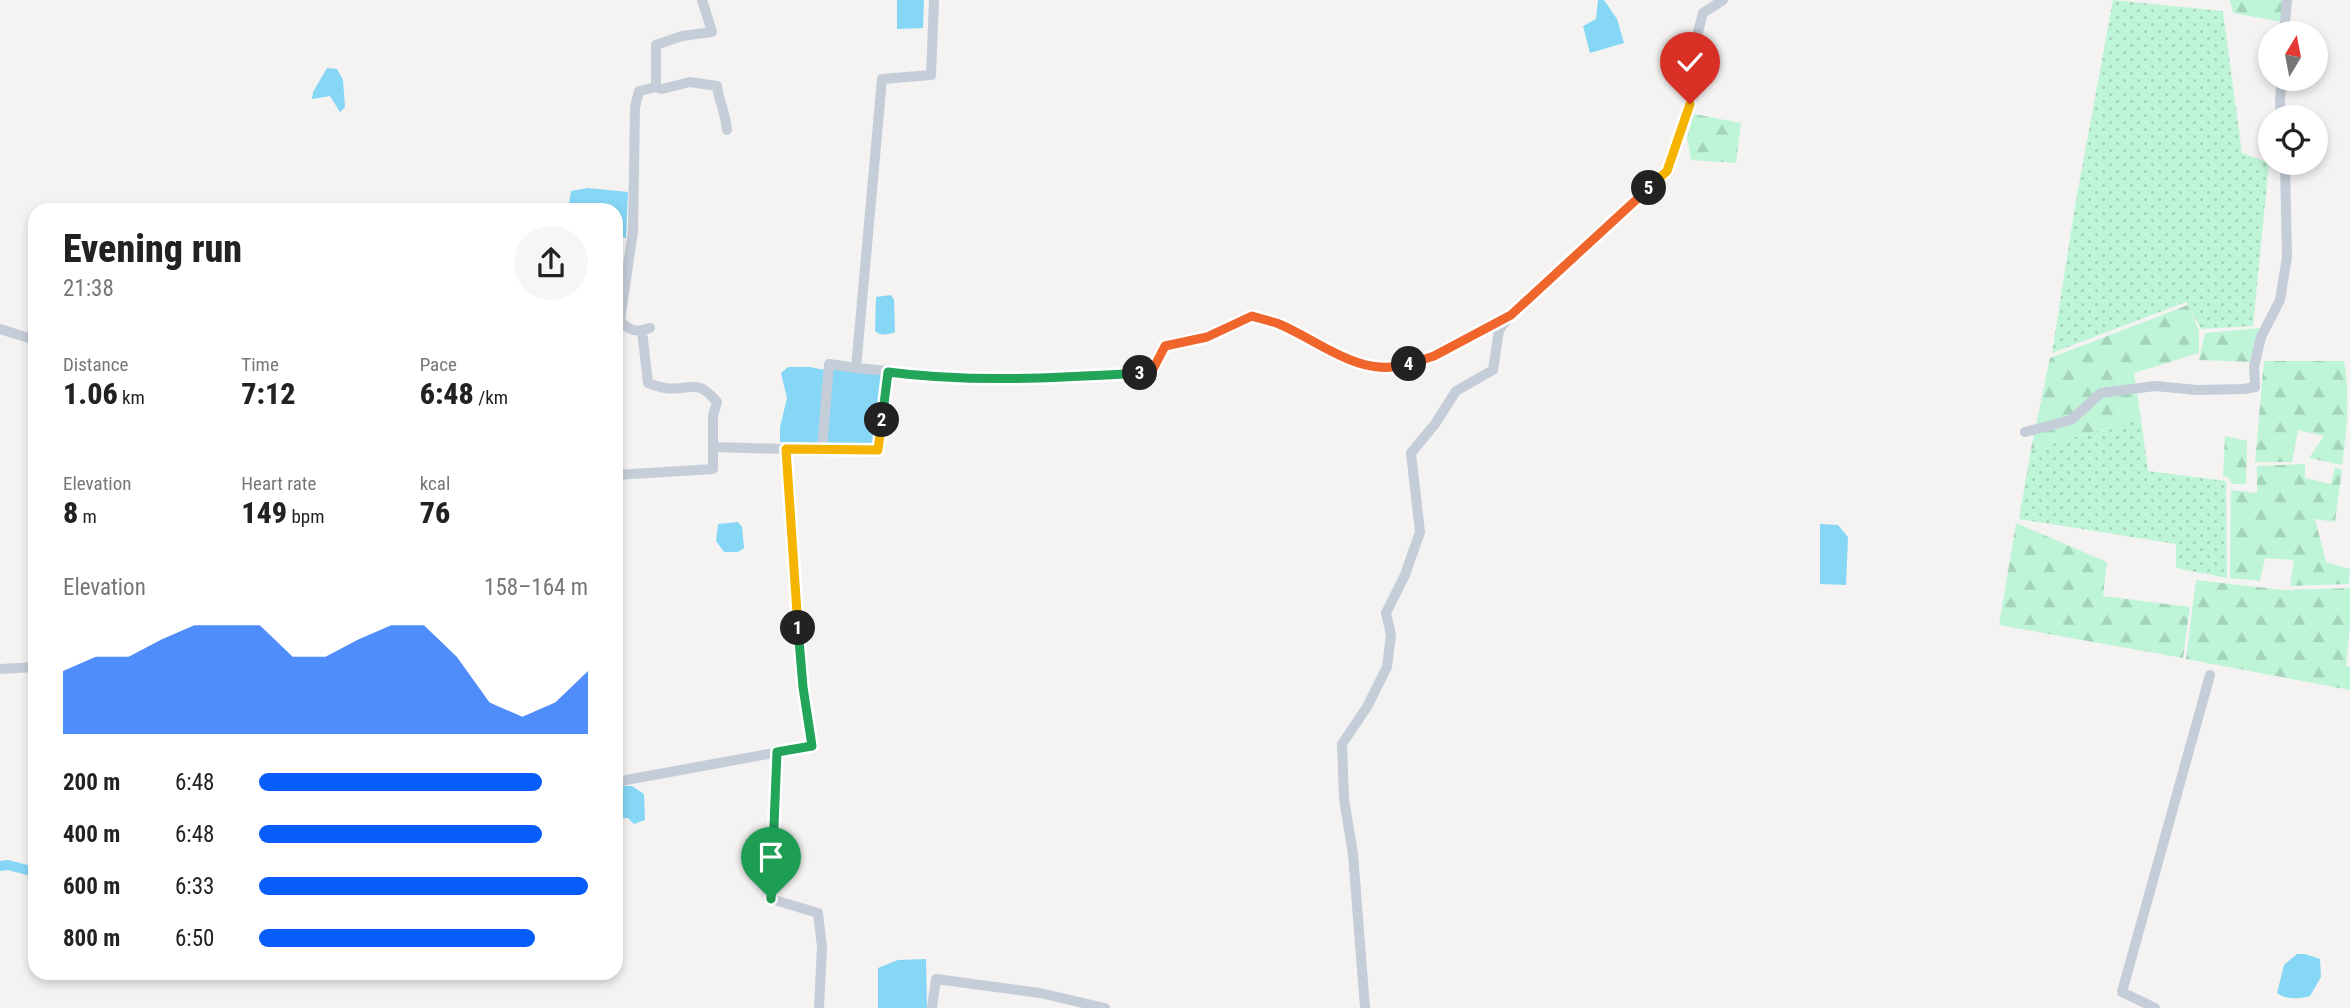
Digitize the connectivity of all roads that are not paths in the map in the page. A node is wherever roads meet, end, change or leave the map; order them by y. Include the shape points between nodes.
1 (702, 0) edge
2 (934, 0) edge
3 (1723, 0) edge
4 (2287, 0) edge
5 (2285, 21) edge
6 (656, 88) junction
7 (727, 130) dead end
8 (2285, 175) edge
9 (623, 300) edge
10 (1511, 315) junction
11 (623, 325) edge
12 (0, 329) edge
13 (28, 338) edge
14 (856, 368) junction
15 (888, 372) junction
16 (2025, 432) dead end
17 (713, 447) junction
18 (786, 449) junction
19 (822, 449) junction
20 (623, 475) edge
21 (28, 667) edge
22 (0, 669) edge
23 (2210, 675) dead end
24 (777, 752) junction
25 (623, 781) edge
26 (820, 1008) edge
27 (932, 1008) edge
28 (1105, 1008) edge
29 (1365, 1008) edge
30 (2155, 1008) edge

1 - 6 street via 712,32 656,45
2 - 14 street via 931,75 882,79
3 - 10 street via 1703,13 1690,62 1690,104 1667,171
4 - 5 street
6 - 7 street via 690,82 717,86
6 - 9 street via 639,91 635,107 633,232
8 - 16 street via 2287,257 2280,300 2261,337 2255,387 2197,390 2155,386 2101,393 2071,420
10 - 15 street via 1434,356 1399,367 1360,364 1279,324 1252,316 1207,337 1165,346 1151,373 1012,378
10 - 29 street via 1499,330 1493,370 1456,391 1411,453 1420,532 1386,613 1391,635 1387,667 1342,744
11 - 17 street via 646,329 648,383 706,390 716,402
12 - 13 street
14 - 15 street
14 - 19 street via 829,364
15 - 19 street via 878,450
17 - 18 street
17 - 20 street via 713,469
18 - 19 street
18 - 24 street via 799,645 812,746
21 - 22 street
23 - 30 street via 2122,992
24 - 25 street
24 - 26 street via 771,899 818,913
27 - 28 street via 936,979 1040,993

